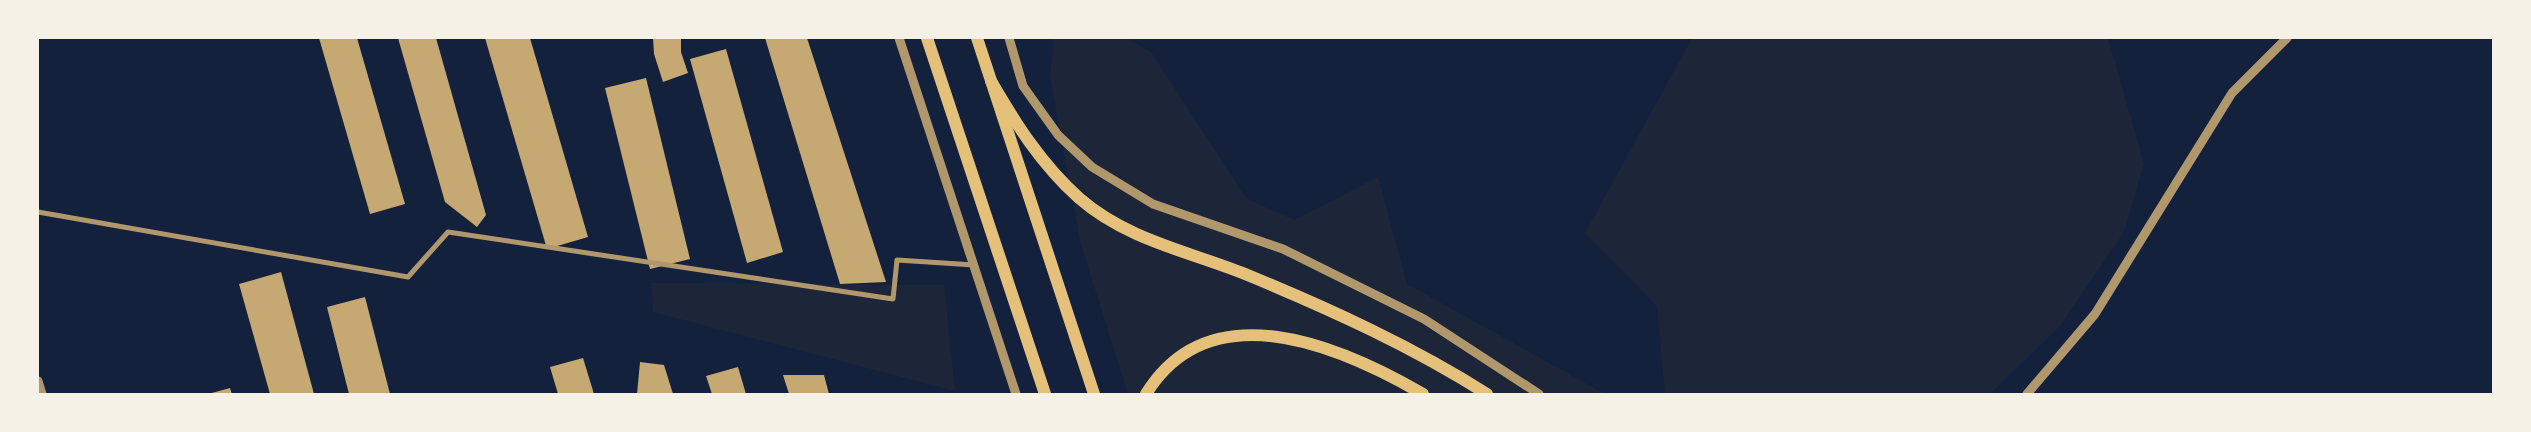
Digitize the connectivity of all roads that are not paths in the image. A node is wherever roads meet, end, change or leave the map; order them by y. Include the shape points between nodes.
1 (899, 38) edge
2 (927, 38) edge
3 (977, 38) edge
4 (1009, 38) edge
5 (2287, 38) edge
6 (991, 81) junction
7 (38, 212) edge
8 (974, 265) junction
9 (1037, 369) junction
10 (38, 381) edge
11 (42, 394) edge
12 (1016, 394) edge
13 (1040, 394) edge
14 (1046, 394) edge
15 (1094, 394) edge
16 (1146, 394) edge
17 (1423, 394) edge
18 (1487, 394) edge
19 (1539, 394) edge
20 (2027, 394) edge

1 - 8 street
2 - 9 highway
3 - 6 highway
4 - 19 street via 1024,86 1058,135 1092,167 1153,204 1283,249 1424,319
5 - 20 street via 2232,93 2095,314
6 - 15 highway
6 - 18 highway via 1047,167 1080,199 1115,224 1316,304 1453,373
7 - 8 street via 408,277 448,232 893,299 897,260
8 - 12 street
9 - 13 highway
9 - 14 highway
10 - 11 street
16 - 17 highway via 1156,377 1192,348 1214,339 1238,335 1267,336 1312,344 1351,358

